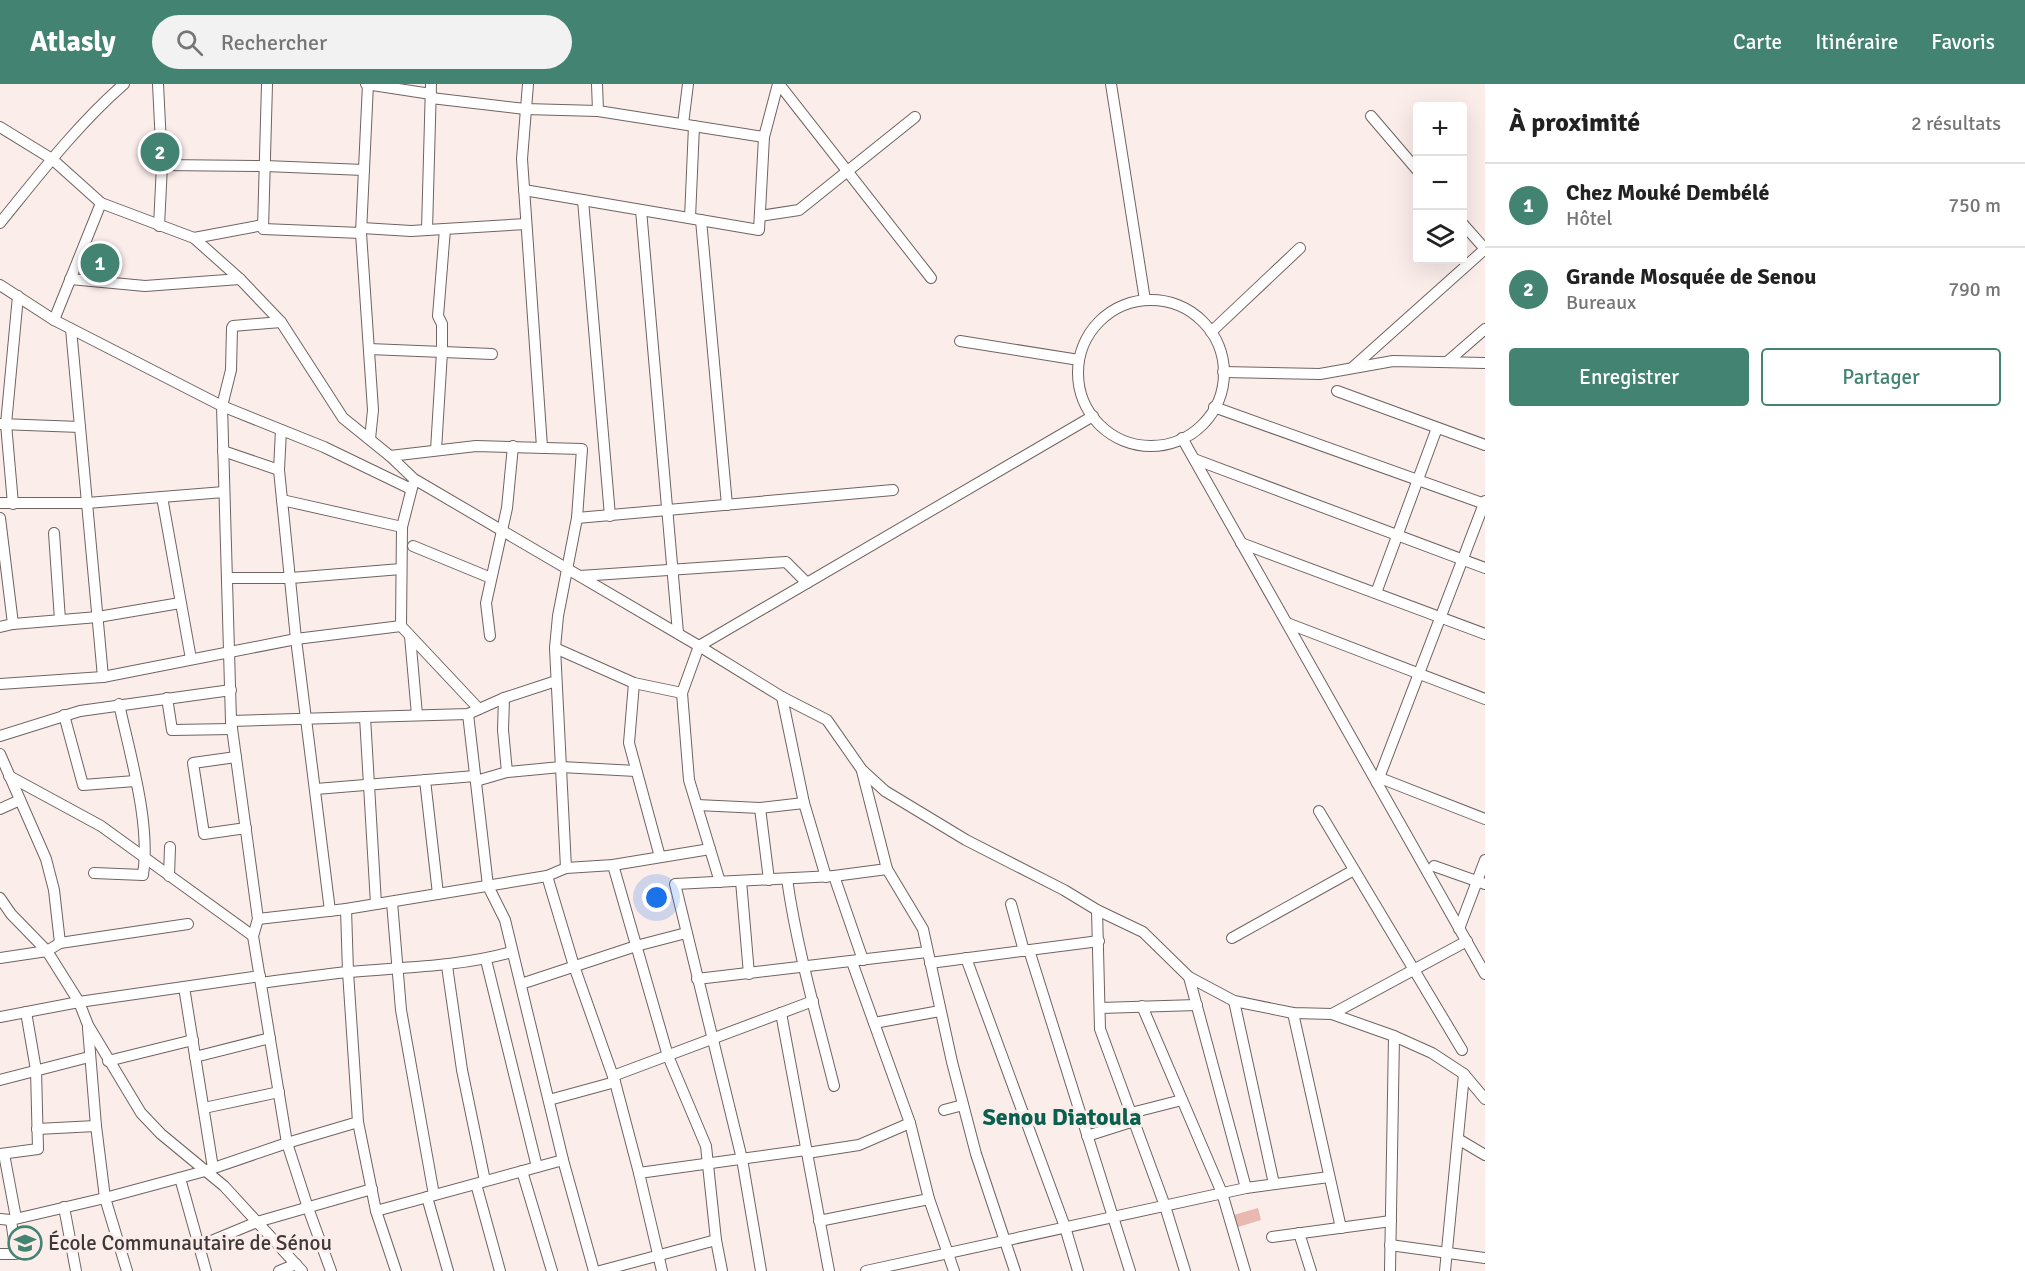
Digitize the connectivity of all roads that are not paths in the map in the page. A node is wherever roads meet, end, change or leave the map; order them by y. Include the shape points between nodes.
1 (124, 84) edge
2 (158, 84) edge
3 (267, 84) edge
4 (367, 84) edge
5 (528, 84) edge
6 (597, 84) edge
7 (688, 84) edge
8 (779, 84) edge
9 (1111, 84) edge
10 (431, 92) edge
11 (525, 109) junction
12 (598, 111) junction
13 (1371, 116) dead end
14 (915, 117) dead end
15 (689, 125) junction
16 (0, 127) edge
17 (764, 137) junction
18 (52, 159) junction
19 (162, 165) junction
20 (1413, 165) edge
21 (265, 166) junction
22 (364, 170) junction
23 (847, 171) junction
24 (524, 190) junction
25 (583, 200) junction
26 (101, 203) junction
27 (641, 210) junction
28 (760, 216) junction
29 (696, 219) junction
30 (0, 223) edge
31 (526, 224) junction
32 (263, 225) junction
33 (159, 226) junction
34 (445, 229) junction
35 (1467, 229) edge
36 (427, 230) junction
37 (362, 231) junction
38 (194, 238) junction
39 (1300, 249) dead end
40 (1485, 249) edge
41 (930, 278) dead end
42 (70, 279) junction
43 (240, 279) junction
44 (0, 285) edge
45 (18, 296) junction
46 (1145, 300) junction
47 (54, 320) junction
48 (281, 322) junction
49 (1485, 328) edge
50 (71, 329) junction
51 (1210, 332) junction
52 (960, 341) dead end
53 (369, 349) junction
54 (442, 352) junction
55 (492, 354) dead end
56 (1080, 360) junction
57 (1447, 362) junction
58 (1485, 363) edge
59 (1352, 368) junction
60 (1223, 372) junction
61 (1337, 391) dead end
62 (222, 406) junction
63 (1215, 407) junction
64 (1093, 416) junction
65 (3, 424) edge
66 (80, 427) junction
67 (1437, 428) junction
68 (281, 429) junction
69 (1182, 438) junction
70 (370, 439) junction
71 (513, 446) junction
72 (1485, 446) edge
73 (542, 447) junction
74 (436, 450) junction
75 (223, 451) junction
76 (390, 456) junction
77 (1194, 459) junction
78 (279, 470) junction
79 (1418, 480) junction
80 (413, 484) junction
81 (892, 490) dead end
82 (224, 492) junction
83 (162, 497) junction
84 (282, 500) junction
85 (0, 503) edge
86 (87, 503) junction
87 (1485, 503) edge
88 (13, 504) junction
89 (727, 505) junction
90 (667, 510) junction
91 (610, 516) junction
92 (0, 518) edge
93 (577, 518) junction
94 (402, 527) junction
95 (502, 531) junction
96 (54, 533) dead end
97 (1397, 535) junction
98 (1241, 543) junction
99 (413, 546) dead end
100 (1463, 560) junction
101 (1485, 568) edge
102 (401, 569) junction
103 (568, 569) junction
104 (672, 570) junction
105 (580, 576) junction
106 (228, 578) junction
107 (291, 578) junction
108 (491, 578) junction
109 (807, 583) junction
110 (1376, 593) junction
111 (180, 603) junction
112 (98, 617) junction
113 (1441, 617) junction
114 (60, 620) junction
115 (1287, 622) junction
116 (13, 624) junction
117 (401, 626) junction
118 (0, 627) edge
119 (678, 633) junction
120 (1485, 634) edge
121 (410, 636) junction
122 (490, 636) dead end
123 (296, 639) junction
124 (699, 646) junction
125 (555, 648) junction
126 (230, 651) junction
127 (191, 659) junction
128 (1419, 673) junction
129 (104, 677) junction
130 (556, 681) junction
131 (634, 683) junction
132 (0, 684) edge
133 (231, 690) junction
134 (682, 693) junction
135 (782, 697) junction
136 (167, 698) junction
137 (504, 698) junction
138 (1485, 699) edge
139 (119, 704) junction
140 (479, 708) junction
141 (468, 714) junction
142 (64, 715) junction
143 (417, 715) junction
144 (365, 717) junction
145 (308, 719) junction
146 (232, 725) junction
147 (0, 736) edge
148 (0, 754) edge
149 (236, 757) junction
150 (561, 767) junction
151 (862, 770) junction
152 (636, 771) junction
153 (507, 772) junction
154 (9, 776) junction
155 (476, 779) junction
156 (425, 780) junction
157 (135, 781) junction
158 (1378, 781) junction
159 (368, 785) junction
160 (316, 789) junction
161 (20, 800) junction
162 (804, 803) junction
163 (697, 806) junction
164 (760, 808) junction
165 (0, 809) edge
166 (1319, 811) dead end
167 (1485, 819) edge
168 (246, 828) junction
169 (170, 847) dead end
170 (710, 849) junction
171 (660, 857) junction
172 (146, 860) junction
173 (1485, 860) edge
174 (613, 865) junction
175 (1434, 866) dead end
176 (566, 868) junction
177 (887, 869) junction
178 (1354, 870) junction
179 (94, 873) dead end
180 (169, 876) junction
181 (547, 876) junction
182 (830, 877) junction
183 (769, 879) junction
184 (787, 879) junction
185 (741, 881) junction
186 (720, 882) junction
187 (1481, 883) edge
188 (488, 886) junction
189 (438, 894) junction
190 (0, 898) edge
191 (392, 902) junction
192 (376, 904) junction
193 (1011, 904) dead end
194 (346, 909) junction
195 (1097, 910) junction
196 (330, 911) junction
197 (258, 919) junction
198 (188, 924) dead end
199 (1460, 928) junction
200 (687, 933) junction
201 (253, 936) junction
202 (1232, 939) dead end
203 (1099, 941) junction
204 (1467, 941) junction
205 (60, 943) junction
206 (636, 946) junction
207 (1027, 950) junction
208 (47, 951) junction
209 (512, 952) junction
210 (0, 958) edge
211 (928, 958) junction
212 (966, 958) junction
213 (486, 960) junction
214 (863, 960) junction
215 (852, 962) junction
216 (447, 966) junction
217 (574, 966) junction
218 (805, 967) junction
219 (398, 969) junction
220 (1414, 970) junction
221 (348, 972) junction
222 (749, 974) junction
223 (1485, 974) edge
224 (1189, 977) junction
225 (260, 979) junction
226 (697, 979) junction
227 (521, 984) junction
228 (184, 987) junction
229 (813, 1001) junction
230 (1234, 1001) junction
231 (79, 1002) junction
232 (1197, 1005) junction
233 (1143, 1006) junction
234 (1100, 1008) junction
235 (940, 1011) junction
236 (26, 1012) junction
237 (781, 1013) junction
238 (1293, 1013) junction
239 (1332, 1014) junction
240 (0, 1017) edge
241 (874, 1023) junction
242 (88, 1025) junction
243 (1394, 1036) junction
244 (270, 1038) junction
245 (712, 1039) junction
246 (193, 1040) junction
247 (1462, 1050) dead end
248 (668, 1056) junction
249 (89, 1057) junction
250 (195, 1057) junction
251 (108, 1061) junction
252 (36, 1070) junction
253 (1464, 1074) junction
254 (614, 1079) junction
255 (0, 1080) edge
256 (834, 1086) dead end
257 (279, 1092) junction
258 (1485, 1099) edge
259 (549, 1100) junction
260 (1182, 1100) junction
261 (963, 1105) junction
262 (204, 1108) junction
263 (944, 1110) dead end
264 (1132, 1117) junction
265 (358, 1122) junction
266 (910, 1123) junction
267 (96, 1126) junction
268 (37, 1129) junction
269 (1087, 1136) junction
270 (1458, 1139) junction
271 (287, 1143) junction
272 (807, 1152) junction
273 (2, 1154) edge
274 (1485, 1155) edge
275 (742, 1159) junction
276 (563, 1160) junction
277 (709, 1163) junction
278 (537, 1167) junction
279 (209, 1169) junction
280 (522, 1171) junction
281 (639, 1173) junction
282 (1329, 1177) junction
283 (180, 1178) junction
284 (481, 1182) junction
285 (1274, 1184) junction
286 (1246, 1188) junction
287 (372, 1189) junction
288 (1222, 1193) junction
289 (430, 1196) junction
290 (105, 1198) junction
291 (929, 1199) junction
292 (1165, 1206) junction
293 (64, 1207) junction
294 (308, 1208) junction
295 (376, 1211) junction
296 (1113, 1217) junction
297 (9, 1219) edge
298 (819, 1221) junction
299 (1391, 1221) junction
300 (257, 1222) junction
301 (1065, 1227) junction
302 (1341, 1228) junction
303 (1299, 1233) junction
304 (1272, 1237) dead end
305 (716, 1240) junction
306 (1005, 1240) junction
307 (1390, 1245) junction
308 (199, 1246) junction
309 (948, 1253) junction
310 (1447, 1253) junction
311 (0, 1254) edge
312 (658, 1255) junction
313 (1485, 1258) edge
314 (299, 1267) edge
315 (872, 1270) edge
316 (76, 1271) edge
317 (127, 1271) edge
318 (206, 1271) edge
319 (279, 1271) edge
320 (331, 1271) edge
321 (396, 1271) edge
322 (448, 1271) edge
323 (500, 1271) edge
324 (552, 1271) edge
325 (594, 1271) edge
326 (600, 1271) edge
327 (662, 1271) edge
328 (722, 1271) edge
329 (761, 1271) edge
330 (829, 1271) edge
331 (954, 1271) edge
332 (1016, 1271) edge
333 (1078, 1271) edge
334 (1130, 1271) edge
335 (1185, 1271) edge
336 (1245, 1271) edge
337 (1311, 1271) edge
338 (1390, 1271) edge
339 (1445, 1271) edge

1 - 18 street
2 - 19 street
3 - 21 street
4 - 10 street
4 - 22 street
5 - 11 street
6 - 12 street
7 - 15 street
8 - 17 street
8 - 23 street
9 - 46 street
10 - 11 street
10 - 36 street
11 - 12 street
11 - 24 street
12 - 15 street
13 - 20 street
14 - 23 street
15 - 17 street
15 - 29 street
16 - 18 street
17 - 28 street
18 - 26 street
18 - 30 street
19 - 21 street
19 - 33 street
21 - 22 street
21 - 32 street
22 - 37 street
23 - 28 street via 799,210
23 - 41 street
24 - 25 street
24 - 31 street
25 - 27 street
25 - 91 street
26 - 33 street
26 - 42 street
27 - 29 street
27 - 90 street
28 - 29 street via 759,230
29 - 89 street
31 - 34 street
31 - 73 street
32 - 37 street via 263,229
32 - 38 street
33 - 38 street
34 - 36 street
34 - 54 street via 438,316 442,324
35 - 40 street
36 - 37 street
37 - 53 street
38 - 43 street
39 - 51 street
40 - 59 street
42 - 43 street via 145,286
42 - 47 street
43 - 48 street
44 - 45 street
45 - 47 street
45 - 65 street
46 - 51 street via 1180,306
46 - 56 street via 1119,307 1104,317 1087,339
47 - 50 street
48 - 62 street via 233,326 231,370
48 - 70 street via 343,418
49 - 57 street
50 - 62 street
50 - 66 street
51 - 60 street
52 - 56 street
53 - 54 street
53 - 70 street via 373,410
54 - 55 street
54 - 74 street
56 - 64 street via 1081,392
57 - 58 street
57 - 59 street via 1394,361
59 - 60 street via 1320,374
60 - 63 street
61 - 67 street
62 - 68 street
62 - 75 street
63 - 69 street
63 - 79 street
64 - 69 street via 1113,435 1129,442 1156,445
64 - 109 street
65 - 66 street
65 - 88 street
66 - 86 street
67 - 72 street
67 - 79 street
68 - 78 street
68 - 80 street
69 - 77 street
70 - 76 street
71 - 73 street
71 - 74 street
71 - 95 street
73 - 93 street via 582,449
74 - 76 street
75 - 78 street
75 - 82 street
76 - 80 street
77 - 97 street
77 - 98 street
78 - 84 street
79 - 87 street
79 - 97 street
80 - 94 street
80 - 95 street
81 - 89 street
82 - 83 street
82 - 106 street
83 - 86 street
83 - 111 street
84 - 94 street
84 - 107 street
85 - 88 street
86 - 88 street
86 - 112 street
87 - 100 street
89 - 90 street
90 - 91 street
90 - 104 street
91 - 93 street
92 - 116 street
93 - 103 street
94 - 102 street
95 - 103 street
95 - 108 street
96 - 114 street
97 - 100 street
97 - 110 street
98 - 110 street
98 - 115 street
99 - 108 street
100 - 101 street
100 - 113 street
102 - 107 street
102 - 117 street
103 - 105 street
103 - 125 street
104 - 105 street
104 - 109 street via 786,562
104 - 119 street
105 - 119 street
106 - 107 street
106 - 126 street
107 - 123 street
108 - 122 street via 486,603
109 - 124 street
110 - 113 street
111 - 112 street
111 - 127 street
112 - 114 street
112 - 129 street
113 - 120 street
113 - 128 street
114 - 116 street
115 - 128 street
115 - 158 street
116 - 118 street
117 - 121 street
117 - 123 street
119 - 124 street
121 - 140 street
121 - 143 street
123 - 126 street
123 - 145 street
124 - 134 street
124 - 135 street
125 - 130 street
125 - 131 street
126 - 127 street
126 - 133 street
127 - 129 street
128 - 138 street
128 - 158 street
129 - 132 street
130 - 137 street
130 - 150 street
131 - 134 street
131 - 152 street via 629,744
133 - 136 street
133 - 146 street
134 - 163 street via 689,780
135 - 151 street via 827,720
135 - 162 street
136 - 139 street
136 - 146 street via 172,730
137 - 140 street
137 - 153 street
139 - 142 street
139 - 157 street
140 - 141 street
141 - 143 street
141 - 155 street
142 - 147 street
142 - 157 street via 83,785
143 - 144 street
144 - 145 street
144 - 159 street
145 - 146 street
145 - 160 street
146 - 149 street
148 - 154 street
149 - 168 street
149 - 168 street via 192,763 204,834
150 - 152 street
150 - 153 street
150 - 176 street
151 - 177 street
151 - 195 street via 885,790 966,840
152 - 171 street
153 - 155 street
154 - 161 street
154 - 172 street via 101,826
155 - 156 street
155 - 188 street
156 - 159 street
156 - 189 street
157 - 172 street
158 - 167 street
158 - 199 street
159 - 160 street
159 - 192 street
160 - 196 street
161 - 165 street
161 - 205 street via 46,859
162 - 164 street
162 - 182 street
163 - 164 street
163 - 170 street
164 - 183 street
166 - 178 street
168 - 197 street
169 - 180 street
170 - 171 street
170 - 186 street
171 - 174 street
172 - 179 street via 144,875
172 - 180 street
173 - 187 street
174 - 176 street
174 - 206 street
175 - 187 street
176 - 181 street
177 - 182 street
177 - 211 street via 923,929
178 - 202 street
178 - 220 street
180 - 201 street
181 - 188 street
181 - 217 street
182 - 184 street
182 - 214 street
183 - 184 street
183 - 185 street
184 - 218 street
185 - 186 street
185 - 222 street
186 - 200 street via 675,884
187 - 199 street
188 - 189 street
188 - 209 street via 505,920
189 - 191 street
190 - 208 street
191 - 192 street
191 - 219 street
192 - 194 street
193 - 207 street
194 - 196 street
194 - 221 street
195 - 203 street
195 - 224 street via 1143,932
196 - 197 street
197 - 201 street
198 - 205 street
199 - 204 street
200 - 206 street
200 - 226 street
201 - 225 street
203 - 207 street
203 - 234 street
204 - 220 street
204 - 223 street
205 - 208 street
206 - 217 street
206 - 248 street
207 - 212 street
207 - 269 street
208 - 210 street
208 - 231 street
209 - 213 street
209 - 227 street
211 - 212 street
211 - 214 street
211 - 235 street
212 - 301 street
213 - 216 street
213 - 278 street
214 - 215 street
215 - 218 street
215 - 241 street
216 - 219 street
216 - 284 street
217 - 227 street
217 - 254 street
218 - 222 street
218 - 229 street
219 - 221 street
219 - 289 street
220 - 239 street
220 - 247 street
221 - 225 street
221 - 265 street
222 - 226 street
224 - 230 street
224 - 232 street
225 - 228 street
225 - 244 street
226 - 245 street
227 - 259 street
228 - 231 street
228 - 246 street
229 - 237 street
229 - 256 street
230 - 238 street
230 - 285 street
231 - 236 street
231 - 242 street
232 - 233 street
232 - 286 street
233 - 234 street
233 - 260 street
234 - 264 street via 1100,1029
235 - 241 street
235 - 261 street
236 - 240 street
236 - 252 street
237 - 245 street
237 - 272 street
238 - 239 street
238 - 282 street
239 - 243 street
241 - 266 street
242 - 249 street
242 - 251 street
243 - 253 street via 1432,1053
243 - 299 street
244 - 250 street
244 - 257 street
245 - 248 street
245 - 275 street
246 - 250 street
246 - 251 street
248 - 254 street
248 - 277 street via 706,1146
249 - 252 street
249 - 267 street
250 - 262 street
251 - 279 street via 141,1113 161,1134
252 - 255 street
252 - 268 street
253 - 258 street
253 - 270 street
254 - 259 street
254 - 281 street
257 - 262 street
257 - 271 street
259 - 276 street
260 - 264 street
260 - 288 street
261 - 263 street
261 - 306 street
262 - 279 street
264 - 269 street
264 - 292 street
265 - 271 street
265 - 287 street
266 - 272 street via 859,1145
266 - 291 street
267 - 268 street
267 - 290 street
268 - 273 street via 38,1149
269 - 296 street
270 - 274 street
270 - 310 street
271 - 279 street
271 - 294 street
272 - 275 street
272 - 298 street
273 - 297 street
275 - 277 street
275 - 329 street
276 - 278 street
276 - 325 street
277 - 281 street
277 - 305 street
278 - 280 street
279 - 283 street
279 - 300 street
280 - 284 street
280 - 324 street
281 - 312 street
282 - 285 street
282 - 302 street
283 - 290 street
283 - 308 street
284 - 289 street
284 - 323 street
285 - 286 street
286 - 288 street
287 - 294 street
287 - 295 street
288 - 292 street
288 - 336 street
289 - 295 street
289 - 322 street
290 - 293 street
290 - 317 street
291 - 298 street
291 - 309 street
292 - 296 street
292 - 335 street
293 - 297 street
293 - 316 street
294 - 300 street
294 - 320 street
295 - 321 street
296 - 301 street
296 - 334 street
297 - 311 street via 16,1254
298 - 330 street
299 - 302 street
299 - 307 street
300 - 308 street
300 - 314 street
301 - 306 street
301 - 333 street
302 - 303 street
303 - 304 street
303 - 337 street
305 - 312 street
305 - 328 street
306 - 309 street
306 - 332 street
307 - 310 street
307 - 338 street
308 - 318 street
309 - 315 street
309 - 331 street
310 - 313 street
310 - 339 street
312 - 326 street
312 - 327 street
314 - 319 street

